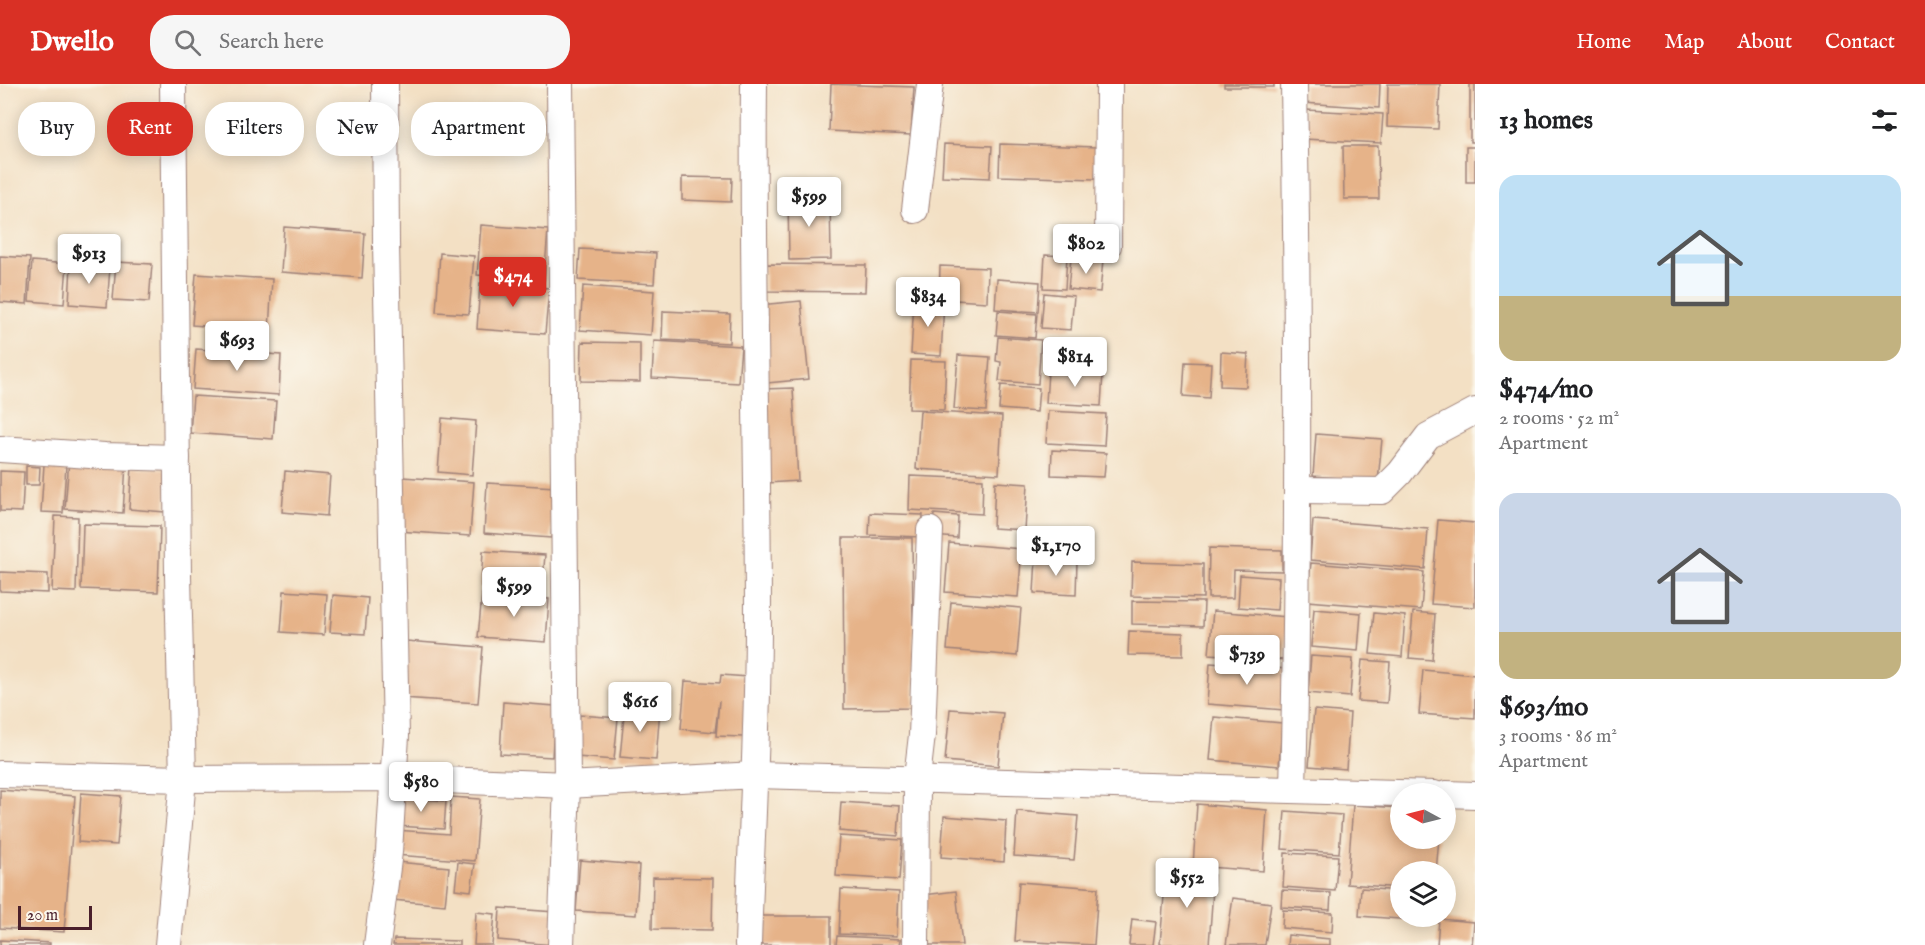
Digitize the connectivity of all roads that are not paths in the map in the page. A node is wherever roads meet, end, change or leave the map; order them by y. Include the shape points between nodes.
1 (173, 84) edge
2 (385, 84) edge
3 (560, 84) edge
4 (754, 84) edge
5 (930, 84) edge
6 (1109, 84) edge
7 (1294, 84) edge
8 (915, 210) dead end
9 (1108, 246) dead end
10 (1475, 411) edge
11 (0, 449) edge
12 (177, 458) junction
13 (1298, 490) junction
14 (930, 530) dead end
15 (0, 774) edge
16 (756, 775) junction
17 (394, 778) junction
18 (917, 778) junction
19 (183, 779) junction
20 (567, 785) junction
21 (1293, 788) junction
22 (1390, 792) edge
23 (1456, 794) edge
24 (1475, 795) edge
25 (168, 945) edge
26 (377, 945) edge
27 (561, 945) edge
28 (748, 945) edge
29 (916, 945) edge

1 - 12 street
2 - 17 street
3 - 20 street
4 - 16 street
5 - 8 street
6 - 9 street
7 - 13 street
10 - 13 street via 1428,436 1382,491
11 - 12 street
12 - 19 street
13 - 21 street
14 - 18 street
15 - 19 street
16 - 18 street
16 - 20 street
16 - 28 street
17 - 19 street
17 - 20 street
17 - 26 street
18 - 21 street
18 - 29 street
19 - 25 street
20 - 27 street
21 - 22 street
23 - 24 street

